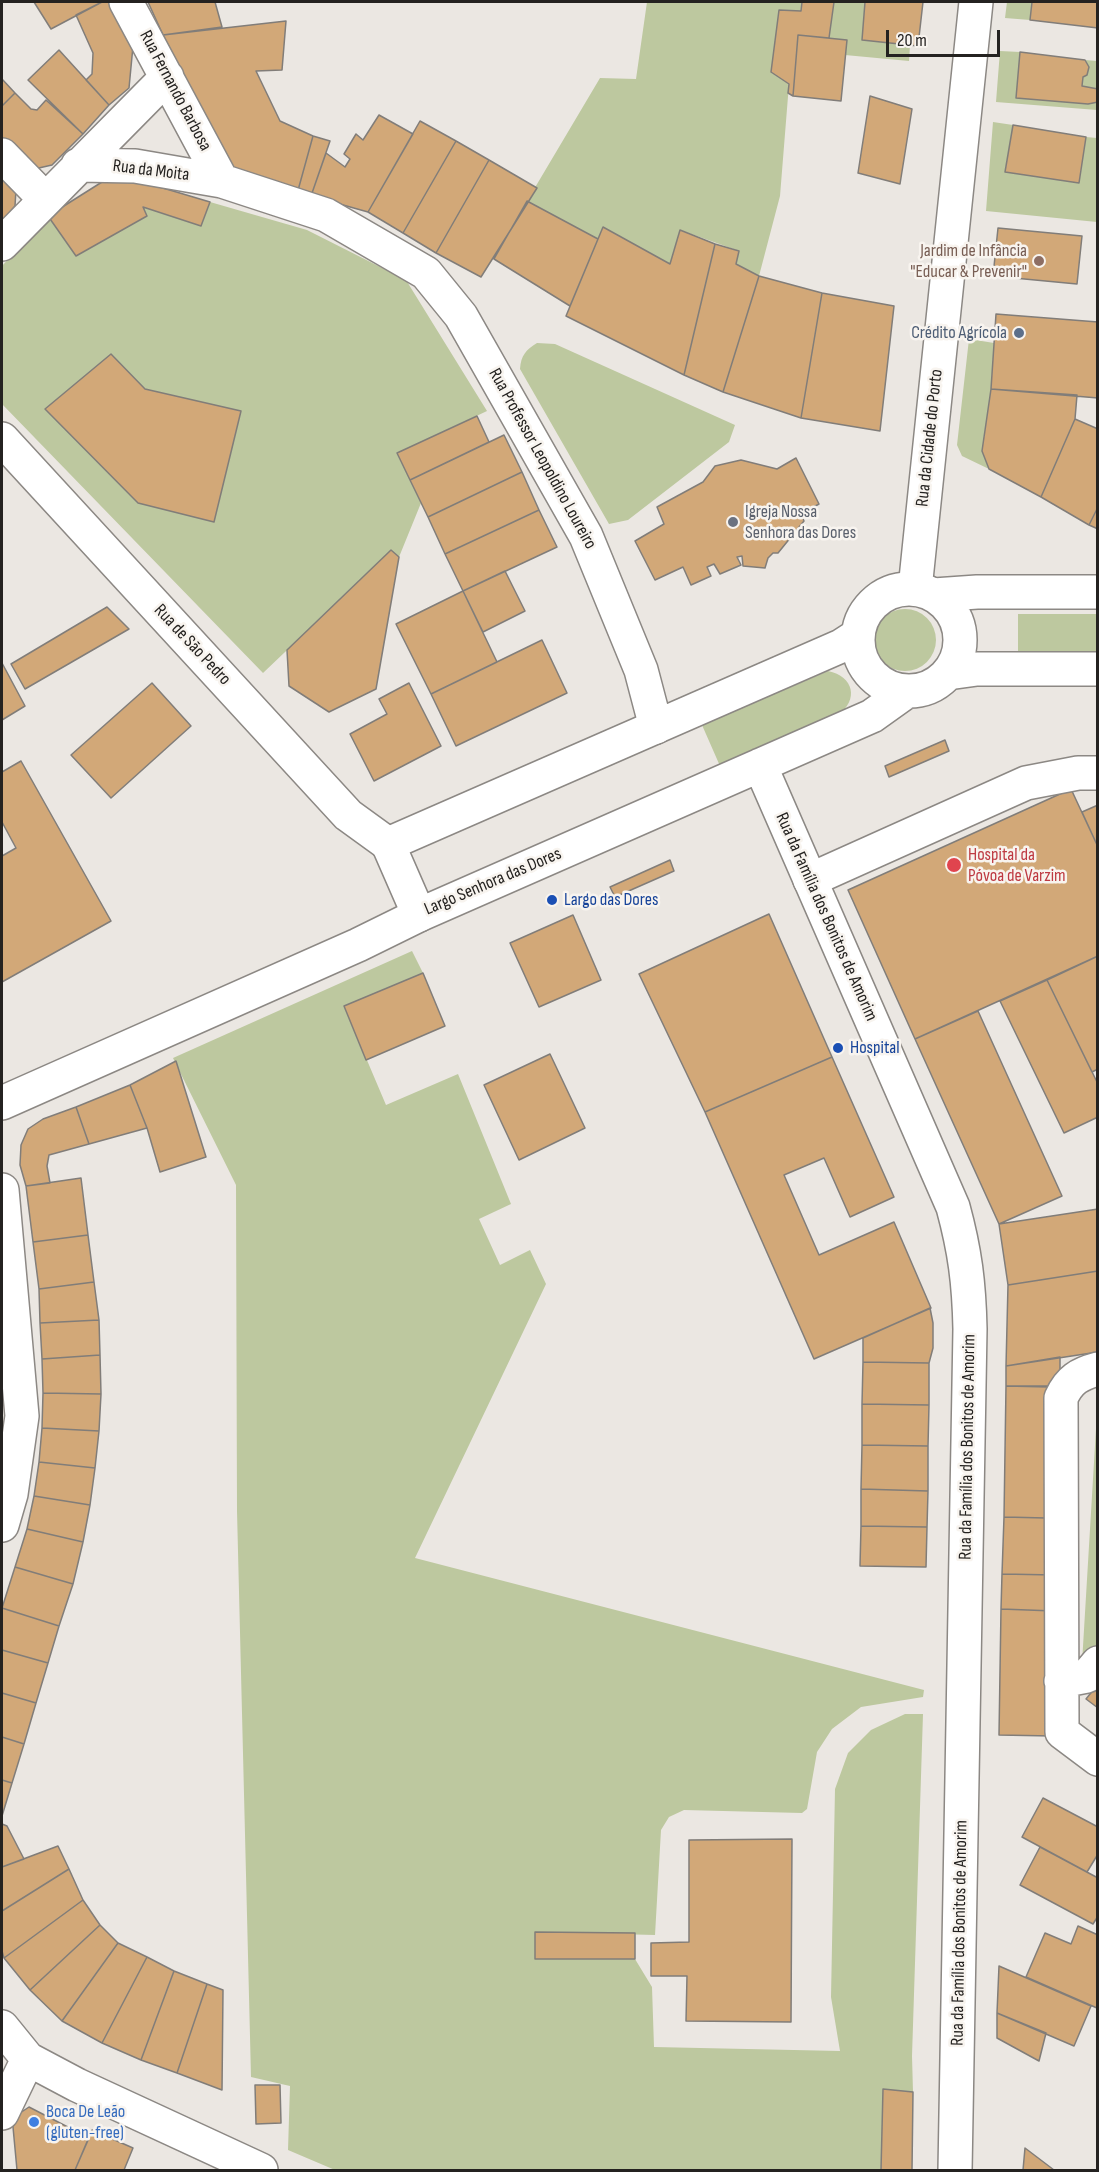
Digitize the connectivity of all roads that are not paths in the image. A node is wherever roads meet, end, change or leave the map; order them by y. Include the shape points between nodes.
1 (126, 2) edge
2 (975, 2) edge
3 (167, 77) junction
4 (2, 155) edge
5 (78, 165) junction
6 (222, 181) junction
7 (45, 199) junction
8 (2, 244) edge
9 (426, 273) joint
10 (2, 440) edge
11 (924, 592) junction
12 (1098, 592) edge
13 (858, 635) junction
14 (1098, 669) edge
15 (948, 673) junction
16 (907, 691) junction
17 (656, 727) junction
18 (760, 765) junction
19 (1098, 773) edge
20 (388, 844) junction
21 (810, 880) junction
22 (419, 915) junction
23 (2, 1103) edge
24 (2, 1190) edge
25 (1098, 1370) edge
26 (2, 1526) edge
27 (1098, 1663) edge
28 (1061, 1681) junction
29 (1098, 1760) edge
30 (2, 2027) edge
31 (28, 2059) junction
32 (2, 2114) edge
33 (261, 2170) edge
34 (955, 2170) edge

1 - 3 street, Rua Fernando Barbosa
2 - 11 street, Rua da Cidade do Porto
3 - 5 street, Rua da Moita
3 - 6 street, Rua Fernando Barbosa
4 - 7 street
5 - 6 street, Rua da Moita via 135,166
5 - 7 street, Rua da Moita
6 - 9 street, Rua da Moita via 326,215
7 - 8 street, Rua da Moita
9 - 17 street, Rua Professor Leopoldino Loureiro via 461,316 586,536 641,670
10 - 20 street, Rua de São Pedro via 348,815
11 - 12 street
11 - 13 street via 888,593 877,600 861,622
11 - 15 street via 944,603 957,624 959,650
13 - 16 street via 861,656 870,674 881,683
13 - 17 street
14 - 15 street via 977,669
15 - 16 street via 936,683
16 - 18 street, Largo Senhora das Dores via 872,716
17 - 20 street
18 - 21 street, Rua da Família dos Bonitos de Amorim
18 - 22 street, Largo Senhora das Dores
19 - 21 street via 1026,783
20 - 22 street, Largo Senhora das Dores
21 - 34 street, Rua da Família dos Bonitos de Amorim via 953,1207 964,1247 969,1288
22 - 23 street
24 - 26 street via 22,1416 11,1494
25 - 28 street via 1071,1381 1062,1398
27 - 28 street via 1087,1676
28 - 29 street via 1062,1732
30 - 31 street
31 - 32 street
31 - 33 street

